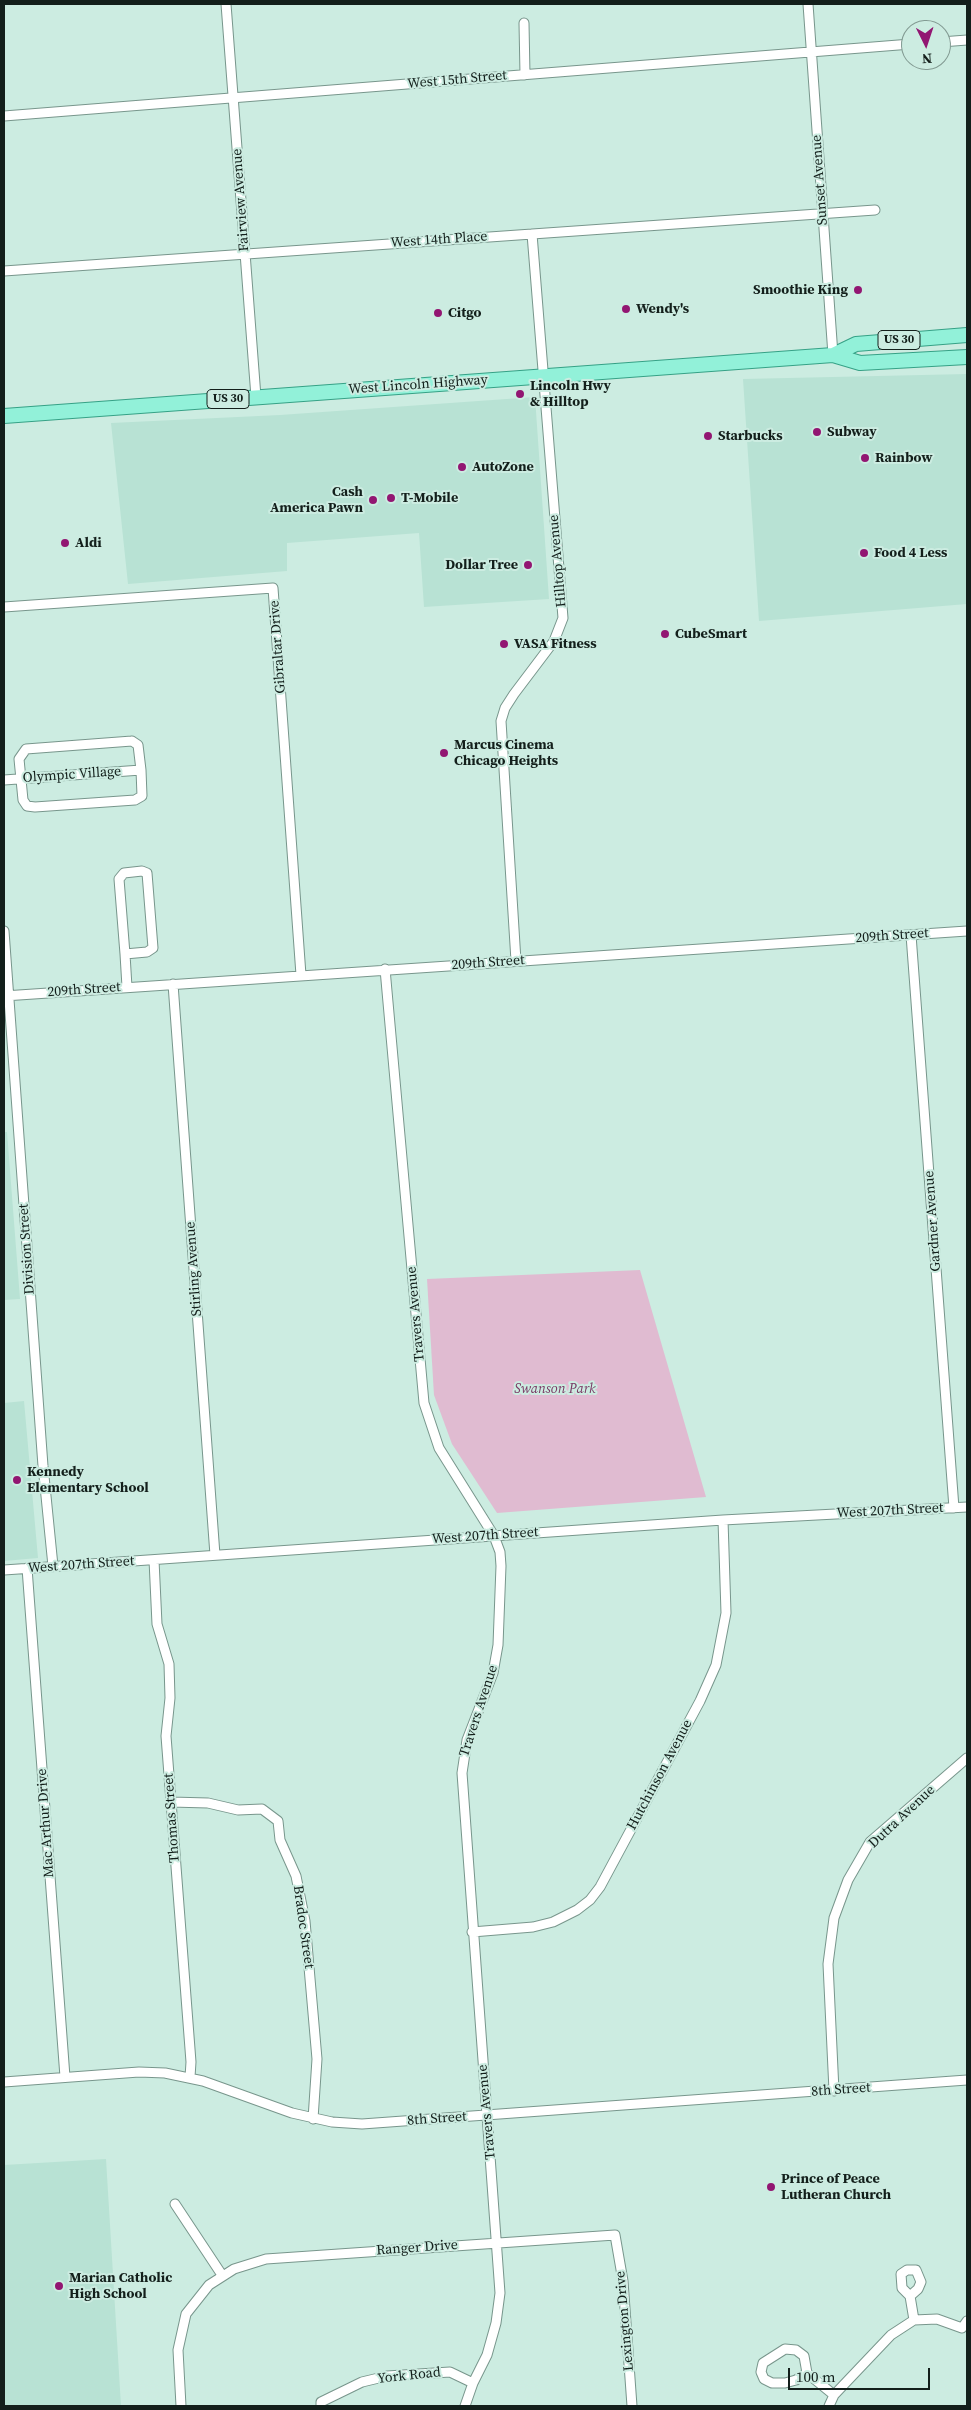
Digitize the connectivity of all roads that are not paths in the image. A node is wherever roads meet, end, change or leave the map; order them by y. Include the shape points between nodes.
1 (226, 4) edge
2 (808, 4) edge
3 (524, 23) dead end
4 (967, 40) edge
5 (951, 41) edge
6 (901, 45) edge
7 (812, 52) junction
8 (524, 75) junction
9 (234, 99) junction
10 (4, 116) edge
11 (875, 210) dead end
12 (822, 214) junction
13 (532, 234) junction
14 (245, 254) junction
15 (4, 271) edge
16 (967, 335) edge
17 (833, 356) junction
18 (967, 357) edge
19 (544, 376) junction
20 (256, 397) junction
21 (4, 416) edge
22 (4, 608) edge
23 (141, 770) junction
24 (20, 778) junction
25 (4, 780) edge
26 (4, 931) edge
27 (967, 931) edge
28 (911, 935) junction
29 (125, 954) junction
30 (516, 961) junction
31 (385, 969) junction
32 (301, 975) junction
33 (174, 984) junction
34 (127, 987) junction
35 (6, 996) edge
36 (967, 1507) edge
37 (954, 1508) junction
38 (723, 1520) junction
39 (494, 1536) junction
40 (215, 1554) junction
41 (154, 1560) junction
42 (53, 1566) junction
43 (27, 1568) junction
44 (4, 1570) edge
45 (967, 1758) edge
46 (171, 1802) junction
47 (472, 1932) junction
48 (65, 2077) junction
49 (190, 2077) junction
50 (967, 2080) edge
51 (4, 2082) edge
52 (834, 2091) junction
53 (486, 2116) junction
54 (313, 2119) junction
55 (175, 2204) dead end
56 (615, 2235) joint
57 (498, 2242) junction
58 (222, 2276) junction
59 (910, 2296) dead end
60 (914, 2320) junction
61 (966, 2328) edge
62 (807, 2373) junction
63 (473, 2383) junction
64 (834, 2396) junction
65 (181, 2406) edge
66 (321, 2406) edge
67 (465, 2406) edge
68 (632, 2406) edge
69 (829, 2406) edge

1 - 9 street, Fairview Avenue
2 - 7 street, Sunset Avenue
3 - 8 street
4 - 5 street
6 - 7 street, West 15th Street
7 - 8 street, West 15th Street
7 - 12 street, Sunset Avenue
8 - 9 street, West 15th Street
9 - 10 street, West 15th Street
9 - 14 street, Fairview Avenue
11 - 12 street, West 14th Place
12 - 13 street, West 14th Place
12 - 17 street, Sunset Avenue
13 - 14 street, West 14th Place
13 - 19 street, Hilltop Avenue
14 - 15 street, West 14th Place
14 - 20 street, Fairview Avenue
16 - 17 main road, West Lincoln Highway / US 30 via 856,344
17 - 18 main road, West Lincoln Highway / US 30 via 860,363
17 - 19 main road, West Lincoln Highway / US 30
19 - 20 main road, West Lincoln Highway / US 30
19 - 30 street, Hilltop Avenue via 563,618 554,641 514,694 501,721
20 - 21 main road, West Lincoln Highway / US 30
22 - 32 street, Gibraltar Drive via 273,588
23 - 24 street, Olympic Village
23 - 24 street via 138,745 132,741 51,746 22,752
23 - 24 street via 142,796 135,800 43,807 28,806 23,800
24 - 25 street, Olympic Village
26 - 35 street, Division Street
27 - 28 street, 209th Street
28 - 30 street, 209th Street
28 - 37 street, Gardner Avenue
29 - 29 street via 120,879 124,873 142,871 147,873 153,948 148,952
29 - 34 street
30 - 31 street, 209th Street
31 - 32 street, 209th Street
31 - 39 street, Travers Avenue via 424,1402 439,1448
32 - 33 street, 209th Street
33 - 34 street, 209th Street
33 - 40 street, Stirling Avenue
34 - 35 street, 209th Street
35 - 42 street, Division Street
36 - 37 street, West 207th Street
37 - 38 street, West 207th Street
38 - 39 street, West 207th Street
38 - 47 street, Hutchinson Avenue via 726,1613 716,1665 600,1887 577,1910 553,1922 527,1928
39 - 40 street, West 207th Street
39 - 47 street, Travers Avenue via 501,1566 496,1658 488,1691 467,1740 462,1773
40 - 41 street, West 207th Street
41 - 42 street, West 207th Street
41 - 46 street, Thomas Street via 157,1624 169,1664 166,1736
42 - 43 street, West 207th Street
43 - 44 street, West 207th Street
43 - 48 street, Mac Arthur Drive
45 - 52 street, Dutra Avenue via 870,1842 848,1880 834,1918 828,1964
46 - 49 street, Thomas Street
46 - 54 street, Bradoc Street via 208,1803 238,1810 262,1809 278,1821 280,1840 296,1876 305,1921 316,2059
47 - 53 street, Travers Avenue
48 - 49 street, 8th Street via 139,2072
48 - 51 street, 8th Street
49 - 54 street, 8th Street
50 - 52 street, 8th Street
52 - 53 street, 8th Street
53 - 54 street, 8th Street via 362,2124
53 - 57 street, Travers Avenue
55 - 58 street
56 - 57 street, Ranger Drive
56 - 68 street, Lexington Drive via 623,2281
57 - 58 street, Ranger Drive via 266,2259 242,2265
57 - 63 street, Travers Avenue via 500,2293 496,2323 487,2354
58 - 65 street, Ranger Drive via 199,2296 184,2322 178,2350
59 - 60 street
60 - 61 street via 936,2319
60 - 64 street via 891,2335
62 - 62 street via 804,2356 796,2350 785,2349 763,2363 761,2372 764,2379 772,2383 796,2380
62 - 64 street
63 - 66 street, York Road via 450,2372 388,2376 362,2382 321,2402
63 - 67 street, Travers Avenue
64 - 69 street

